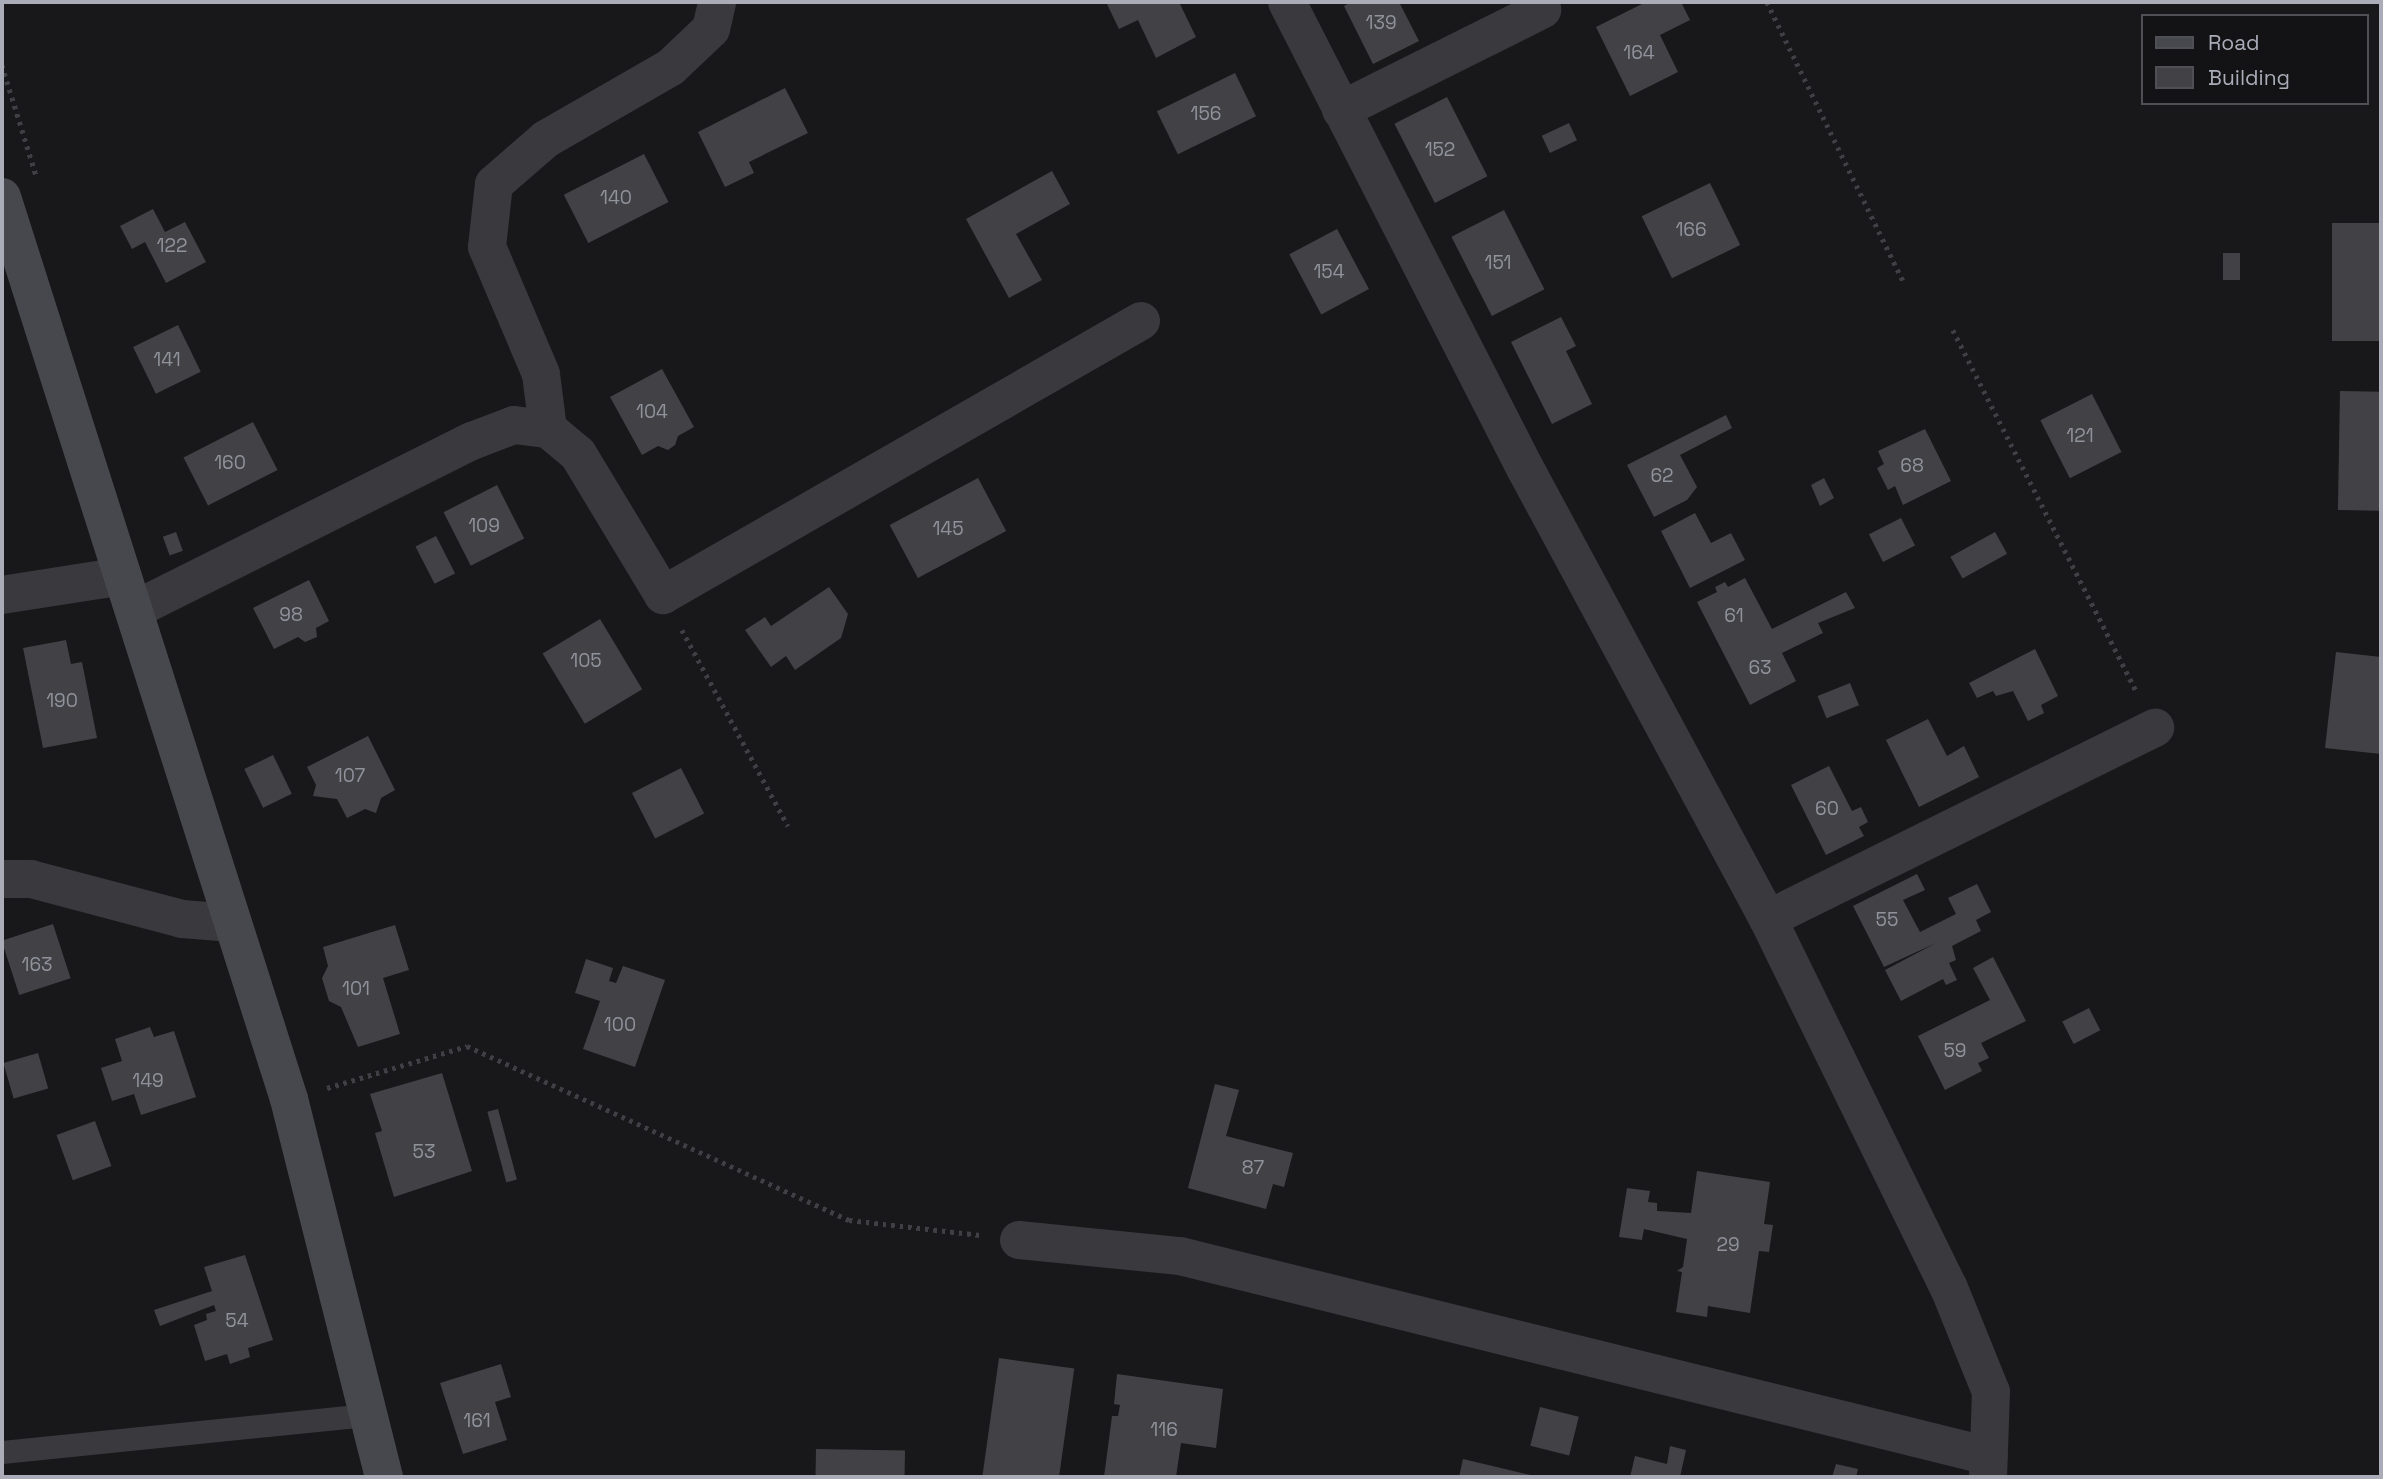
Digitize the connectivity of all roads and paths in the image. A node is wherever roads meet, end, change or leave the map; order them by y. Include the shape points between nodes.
1 (717, 2) edge
2 (1287, 2) edge
3 (1767, 2) edge
4 (1542, 10) dead end
5 (1341, 110) junction
6 (2, 197) edge
7 (1904, 283) dead end
8 (1141, 321) dead end
9 (1953, 330) dead end
10 (548, 429) junction
11 (129, 593) junction
12 (2, 595) edge
13 (663, 595) junction
14 (2155, 728) joint
15 (788, 826) dead end
16 (2, 878) edge
17 (1768, 919) junction
18 (233, 923) junction
19 (289, 1099) junction
20 (1020, 1240) joint
21 (369, 1415) junction
22 (2, 1452) edge
23 (1989, 1467) edge
24 (384, 1477) edge

1 - 10 street via 711,29 671,67 546,139 494,184 487,247 541,374
2 - 5 street
3 - 7 path
4 - 5 street
5 - 17 street via 1525,468
6 - 11 street
8 - 13 street
9 - 14 path
10 - 11 street via 514,425 472,441
10 - 13 street via 578,454
11 - 12 street
11 - 18 street
13 - 15 path
14 - 17 street
16 - 18 street via 31,878 182,919
17 - 23 street via 1954,1301 1991,1392
18 - 19 street
19 - 20 path via 467,1046 849,1220
19 - 21 street
20 - 23 street via 1180,1256
21 - 22 lane
21 - 24 street

